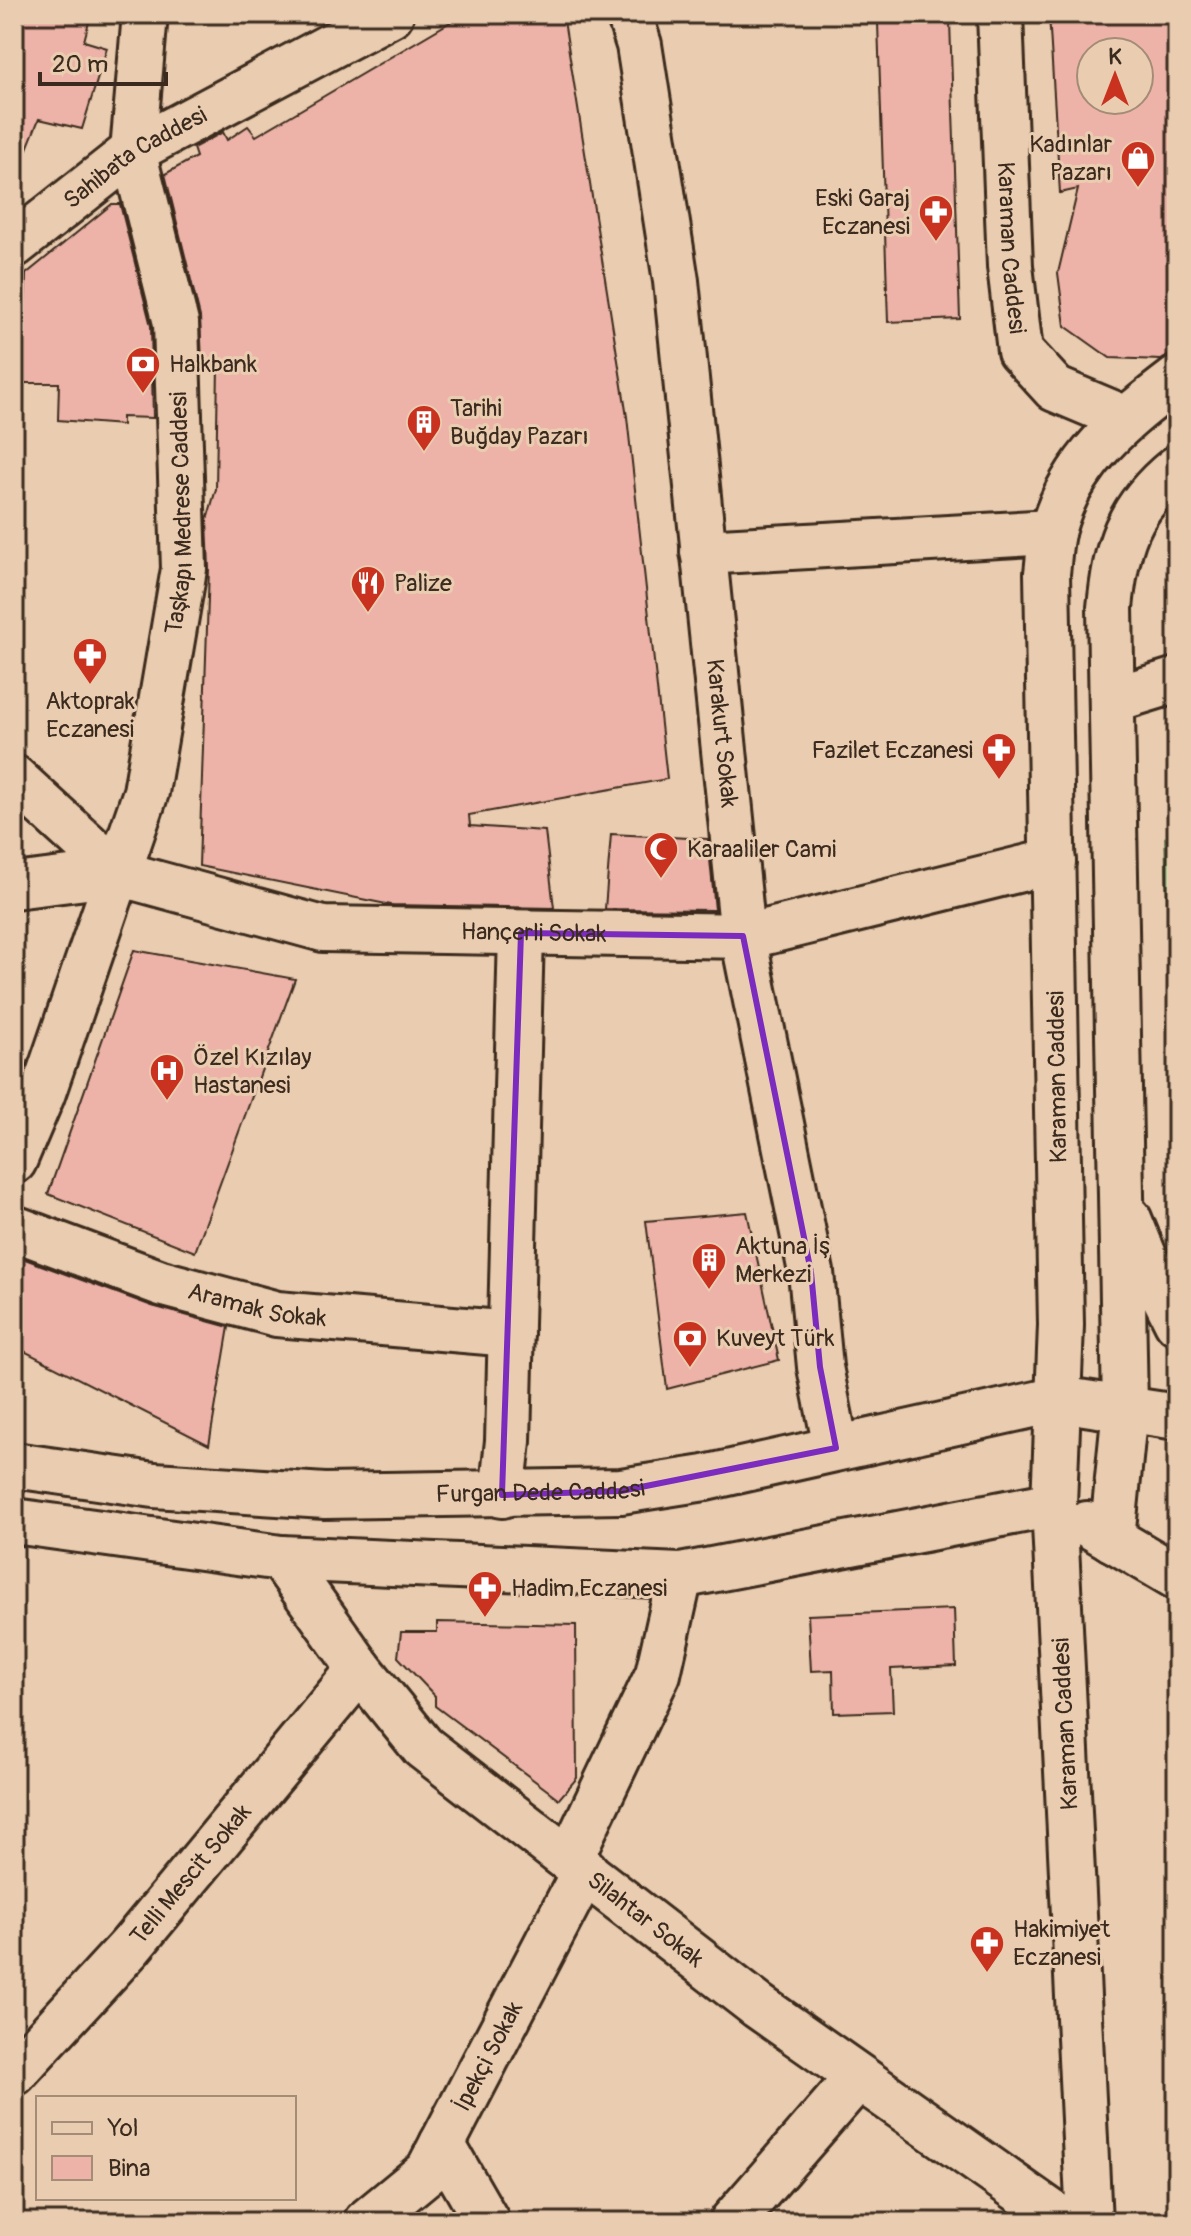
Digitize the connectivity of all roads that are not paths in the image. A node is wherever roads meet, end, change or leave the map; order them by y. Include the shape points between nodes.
1 (145, 14) edge
2 (391, 14) edge
3 (629, 14) edge
4 (1000, 14) edge
5 (133, 151) junction
6 (14, 245) edge
7 (1177, 379) edge
8 (1124, 418) junction
9 (1173, 479) edge
10 (1052, 532) junction
11 (703, 552) junction
12 (1177, 680) edge
13 (1112, 700) junction
14 (14, 778) edge
15 (1053, 861) junction
16 (118, 873) junction
17 (14, 886) edge
18 (521, 933) junction
19 (743, 936) junction
20 (14, 1161) edge
21 (1120, 1198) junction
22 (14, 1228) edge
23 (1177, 1322) edge
24 (511, 1334) junction
25 (1059, 1399) junction
26 (1125, 1408) junction
27 (1177, 1417) edge
28 (836, 1448) junction
29 (14, 1465) edge
30 (502, 1495) junction
31 (1054, 1504) junction
32 (14, 1521) edge
33 (1112, 1539) junction
34 (281, 1558) junction
35 (680, 1576) junction
36 (1177, 1577) edge
37 (360, 1669) junction
38 (577, 1864) junction
39 (14, 2073) edge
40 (858, 2077) junction
41 (442, 2144) junction
42 (1017, 2209) edge
43 (366, 2222) edge
44 (487, 2222) edge
45 (732, 2222) edge
46 (1065, 2222) edge
47 (1089, 2222) edge

1 - 5 street, Taşkapı Medrese Caddesi
2 - 5 street, Sahibata Caddesi
3 - 11 street, Karakurt Sokak via 639,45 676,281
4 - 8 street, Karaman Caddesi via 1010,266 1020,351 1055,389
5 - 6 street, Sahibata Caddesi
5 - 16 street, Taşkapı Medrese Caddesi via 176,323 184,569 146,792
7 - 8 street
8 - 10 street, Karaman Caddesi via 1075,476
9 - 13 street via 1131,518 1115,562
10 - 11 street
10 - 15 street, Karaman Caddesi via 1047,573
11 - 19 street, Karakurt Sokak
12 - 13 street
13 - 21 street
14 - 16 street
15 - 19 street, Hançerli Sokak
15 - 25 street, Karaman Caddesi
16 - 17 street, Hançerli Sokak
16 - 18 street, Hançerli Sokak via 323,929
16 - 20 street, Taşkapı Medrese Caddesi
18 - 19 street, Hançerli Sokak
18 - 24 street
19 - 28 street, Karakurt Sokak via 811,1272 820,1367
21 - 23 street
21 - 26 street
22 - 24 street, Aramak Sokak via 161,1283 277,1314
24 - 30 street
25 - 26 street
25 - 28 street, Furgan Dede Caddesi
25 - 31 street, Karaman Caddesi
26 - 27 street
26 - 33 street
28 - 30 street, Furgan Dede Caddesi via 621,1491
29 - 30 street, Furgan Dede Caddesi via 154,1485 325,1496
31 - 33 street
31 - 35 street
31 - 47 street, Karaman Caddesi
32 - 34 street
33 - 36 street
34 - 35 street
34 - 37 street, Silahtar Sokak
35 - 38 street, İpekçi Sokak via 658,1674
37 - 38 street, Silahtar Sokak via 423,1747
37 - 39 street, Telli Mescit Sokak via 130,1947
38 - 40 street, Silahtar Sokak
38 - 41 street, İpekçi Sokak
40 - 42 street, Silahtar Sokak
40 - 45 street
41 - 43 street, İpekçi Sokak via 428,2171
41 - 44 street
42 - 46 street, Silahtar Sokak

